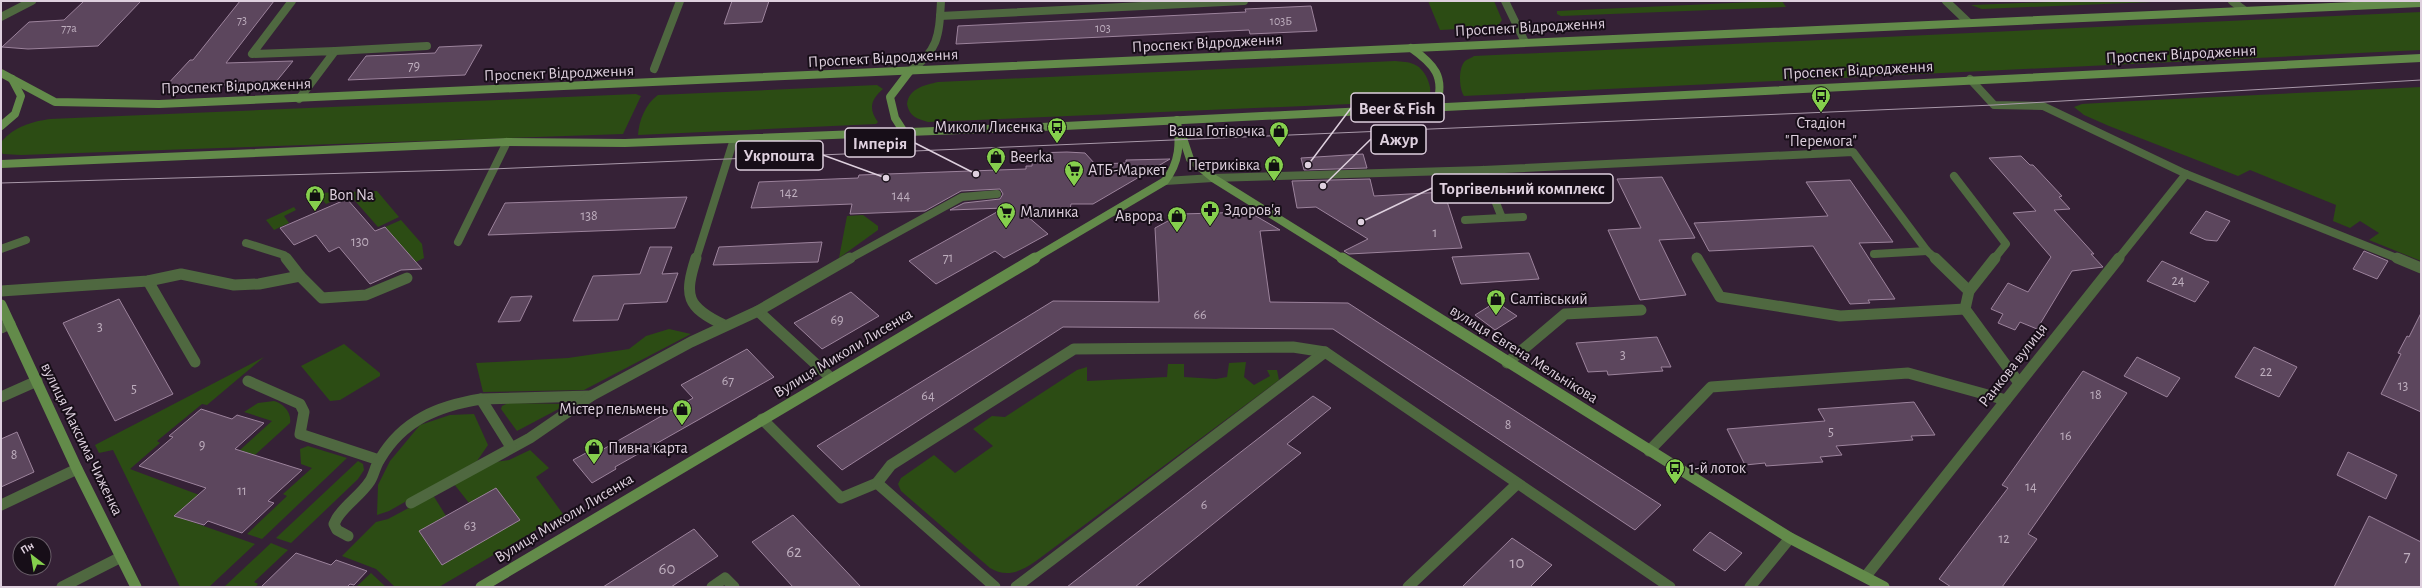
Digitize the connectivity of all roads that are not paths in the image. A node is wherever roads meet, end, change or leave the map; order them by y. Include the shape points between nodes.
1 (32, 1) edge
2 (292, 1) edge
3 (680, 1) edge
4 (941, 1) edge
5 (1244, 1) edge
6 (1505, 1) edge
7 (1946, 1) edge
8 (2232, 1) edge
9 (2421, 3) edge
10 (2244, 10) junction
11 (940, 16) junction
12 (1, 17) edge
13 (1968, 22) junction
14 (1525, 42) junction
15 (427, 46) dead end
16 (1411, 48) junction
17 (335, 51) junction
18 (2421, 58) edge
19 (654, 69) dead end
20 (908, 72) junction
21 (1, 73) edge
22 (12, 79) junction
23 (1970, 80) junction
24 (299, 99) junction
25 (1436, 106) junction
26 (1177, 120) junction
27 (1, 126) edge
28 (904, 132) junction
29 (734, 139) junction
30 (507, 142) junction
31 (1, 164) edge
32 (1483, 170) junction
33 (2186, 174) junction
34 (1954, 176) dead end
35 (1213, 178) junction
36 (1165, 181) junction
37 (997, 194) dead end
38 (1523, 217) dead end
39 (1502, 218) junction
40 (1465, 220) dead end
41 (26, 240) dead end
42 (458, 242) dead end
43 (246, 243) dead end
44 (1, 249) edge
45 (1927, 251) junction
46 (1874, 254) dead end
47 (1696, 257) dead end
48 (2421, 268) edge
49 (300, 276) junction
50 (406, 278) dead end
51 (148, 281) junction
52 (1, 291) edge
53 (1969, 291) junction
54 (1, 305) edge
55 (1965, 308) junction
56 (1641, 310) dead end
57 (758, 311) junction
58 (724, 325) junction
59 (6, 326) edge
60 (1325, 352) junction
61 (195, 362) dead end
62 (1507, 363) junction
63 (831, 378) junction
64 (37, 381) junction
65 (248, 381) dead end
66 (2019, 383) junction
67 (591, 396) junction
68 (1, 397) edge
69 (482, 399) junction
70 (2006, 400) junction
71 (762, 419) junction
72 (511, 447) junction
73 (1649, 451) junction
74 (379, 460) junction
75 (76, 469) junction
76 (877, 483) junction
77 (1517, 484) junction
78 (411, 503) dead end
79 (1, 505) edge
80 (348, 536) dead end
81 (1790, 538) junction
82 (121, 557) junction
83 (1866, 576) junction
84 (62, 587) edge
85 (136, 587) edge
86 (481, 587) edge
87 (712, 587) edge
88 (734, 587) edge
89 (995, 587) edge
90 (1016, 587) edge
91 (1408, 587) edge
92 (1670, 587) edge
93 (1750, 587) edge
94 (1884, 587) edge

1 - 12 street
2 - 17 street via 252,54
3 - 19 street
4 - 11 street
5 - 11 street
6 - 14 street
7 - 13 street
8 - 10 street
9 - 10 main road, Проспект Відродження
10 - 13 main road, Проспект Відродження
11 - 20 street via 937,46 928,59
13 - 14 main road, Проспект Відродження
14 - 16 main road, Проспект Відродження
15 - 17 street
16 - 20 main road, Проспект Відродження
16 - 25 main road via 1432,64 1437,73 1441,95
17 - 24 street
18 - 23 main road, Проспект Відродження
20 - 24 main road, Проспект Відродження
20 - 28 main road via 890,97 895,118
21 - 22 main road, Проспект Відродження
22 - 24 main road, Проспект Відродження via 55,102 154,104
22 - 27 main road via 21,96 15,114
23 - 25 main road, Проспект Відродження
23 - 33 street via 1994,105 2043,106
25 - 26 main road, Проспект Відродження
26 - 28 main road, Проспект Відродження
26 - 35 main road, вулиця Євгена Мельнікова via 1190,159
26 - 36 main road, Вулиця Миколи Лисенка via 1178,160 1175,170
28 - 29 main road, Проспект Відродження
29 - 30 main road, Проспект Відродження via 625,143
29 - 58 street via 688,284 691,301 707,318
30 - 31 main road, Проспект Відродження
30 - 42 street
32 - 35 street
32 - 39 street
32 - 45 street via 1853,152
33 - 48 street
33 - 66 street, Ранкова вулиця
34 - 53 street via 2006,244
35 - 36 street
35 - 62 main road, вулиця Євгена Мельнікова
36 - 63 main road, Вулиця Миколи Лисенка
37 - 57 street via 962,197 880,240
38 - 39 street
39 - 40 street
41 - 44 street
43 - 49 street via 284,255
45 - 46 street
45 - 53 street
47 - 55 street via 1720,297 1840,316
49 - 50 street via 322,298 366,295
49 - 51 street via 259,284 234,285 181,274
51 - 52 street
51 - 61 street
53 - 55 street
54 - 59 main road, вулиця Максима Чиженка
55 - 66 street
56 - 62 street via 1565,314
57 - 58 street
57 - 63 street
58 - 67 street
59 - 64 main road, вулиця Максима Чиженка
60 - 76 street via 1293,347 1074,349 891,465
60 - 77 street
60 - 90 street
62 - 73 main road, вулиця Євгена Мельнікова
63 - 71 main road, Вулиця Миколи Лисенка
64 - 68 street
64 - 75 main road, вулиця Максима Чиженка
65 - 74 street via 300,404 304,412 300,434
66 - 70 street, Ранкова вулиця
67 - 69 street
67 - 72 street via 530,438
69 - 72 street
69 - 74 street via 426,412 405,429
70 - 73 street via 1908,373 1711,388
70 - 83 street, Ранкова вулиця
71 - 76 street via 841,498
71 - 86 main road, Вулиця Миколи Лисенка
72 - 78 street
73 - 81 main road, вулиця Євгена Мельнікова
74 - 80 street via 370,482 338,514 334,524 337,530
75 - 79 street
75 - 82 main road, вулиця Максима Чиженка via 80,472
76 - 89 street
77 - 91 street
77 - 92 street
81 - 83 main road, вулиця Євгена Мельнікова
81 - 93 street
82 - 84 street
82 - 85 main road, вулиця Максима Чиженка
83 - 94 main road, вулиця Євгена Мельнікова
87 - 88 street via 725,578

